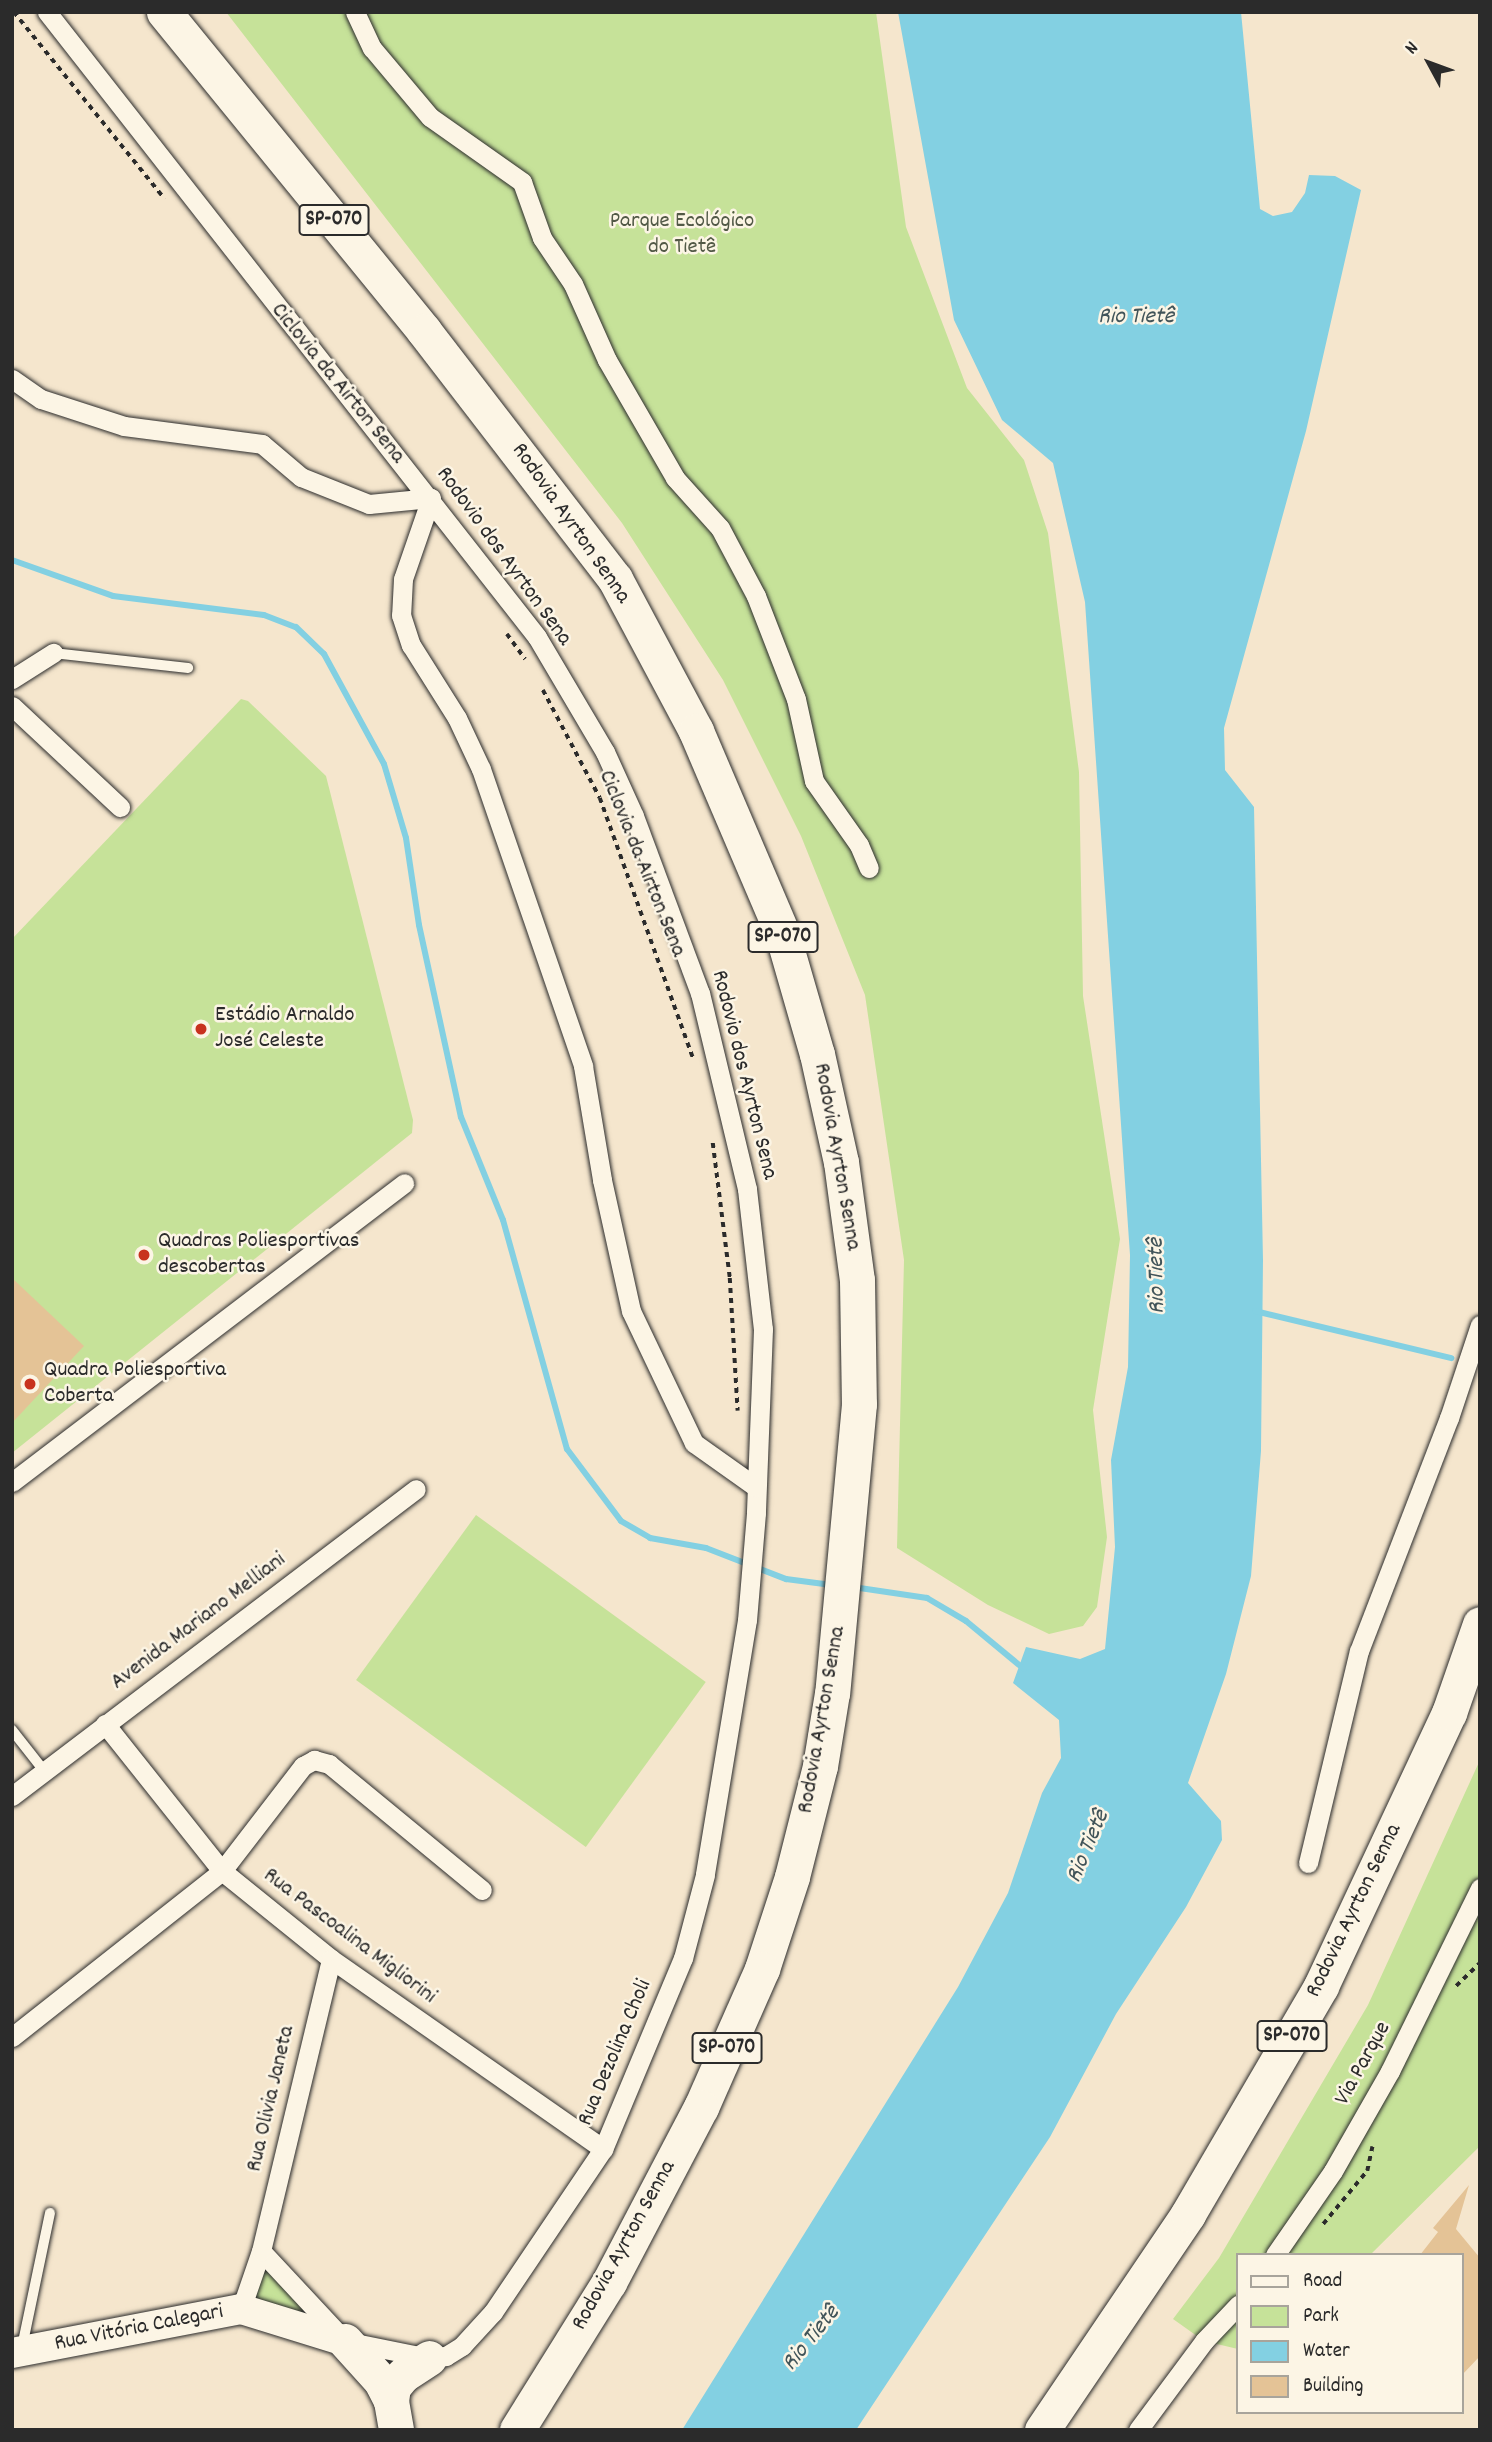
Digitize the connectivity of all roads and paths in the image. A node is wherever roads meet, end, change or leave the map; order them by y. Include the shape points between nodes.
1 (14, 12) edge
2 (47, 12) edge
3 (164, 12) edge
4 (355, 12) edge
5 (167, 201) dead end
6 (12, 379) edge
7 (431, 498) junction
8 (501, 626) dead end
9 (53, 653) joint
10 (188, 668) dead end
11 (532, 669) dead end
12 (12, 679) edge
13 (538, 681) dead end
14 (12, 706) edge
15 (120, 807) dead end
16 (869, 868) dead end
17 (697, 1069) dead end
18 (712, 1133) dead end
19 (404, 1183) dead end
20 (1480, 1325) edge
21 (757, 1443) junction
22 (12, 1482) edge
23 (756, 1487) junction
24 (416, 1489) dead end
25 (756, 1513) joint
26 (1480, 1624) edge
27 (105, 1724) junction
28 (12, 1730) edge
29 (45, 1772) junction
30 (12, 1796) edge
31 (1308, 1863) dead end
32 (222, 1871) junction
33 (1480, 1888) edge
34 (482, 1890) dead end
35 (331, 1959) junction
36 (12, 2037) edge
37 (603, 2149) junction
38 (50, 2213) dead end
39 (261, 2251) junction
40 (1276, 2253) edge
41 (1236, 2307) edge
42 (241, 2309) junction
43 (345, 2342) junction
44 (17, 2352) edge
45 (429, 2358) junction
46 (393, 2415) edge
47 (1046, 2426) edge
48 (517, 2430) edge
49 (1139, 2430) edge

1 - 5 path
2 - 7 street, Rodovio dos Ayrton Sena
3 - 48 highway, Rodovia Ayrton Senna / SP-070 via 553,494 615,579 696,731 782,933 817,1054 841,1162 857,1280 859,1404 840,1630 820,1766 792,1877 762,1969 701,2107 609,2282
4 - 16 street via 372,48 430,117 522,182 542,239 573,284 607,360 676,478 720,528 756,596 796,699 814,782 859,845
6 - 7 street via 41,399 124,426 262,444 301,477 369,504
7 - 21 street, Rodovio dos Ayrton Sena via 537,637 605,752 692,970 747,1189 763,1329
7 - 23 street via 403,579 405,625 481,769 583,1066 631,1311 694,1443
8 - 11 path
9 - 10 lane
9 - 12 street via 35,660
13 - 17 path, Ciclovia da Airton Sena via 600,799
14 - 15 street
18 - 21 path via 730,1278 739,1427
19 - 22 street
20 - 31 street via 1359,1651
21 - 23 street, Rodovio dos Ayrton Sena
23 - 25 street, Rodovio dos Ayrton Sena
24 - 27 street, Avenida Mariano Melliani
25 - 37 street, Rua Dezolina Choli via 747,1620 705,1875 683,1958
26 - 47 highway, Rodovia Ayrton Senna / SP-070 via 1449,1713 1321,1986 1188,2214
27 - 29 street, Avenida Mariano Melliani
27 - 32 street, Rua Pascoalina Migliorini
28 - 29 lane
29 - 30 street, Avenida Mariano Melliani
32 - 34 street via 303,1766 314,1760 329,1764
32 - 35 street, Rua Pascoalina Migliorini
32 - 36 street
33 - 40 street, Via Parque via 1390,2071 1333,2171
35 - 37 street, Rua Pascoalina Migliorini
35 - 39 street, Rua Olivia Janeta
37 - 45 street, Rua Dezolina Choli via 477,2332 446,2356
38 - 44 lane
39 - 42 street, Rua Olivia Janeta
39 - 43 street
41 - 49 street via 1204,2341
42 - 43 main road, Rua Vitória Calegari
42 - 44 main road, Rua Vitória Calegari
43 - 45 street
43 - 46 highway via 368,2364
45 - 46 highway via 393,2387

